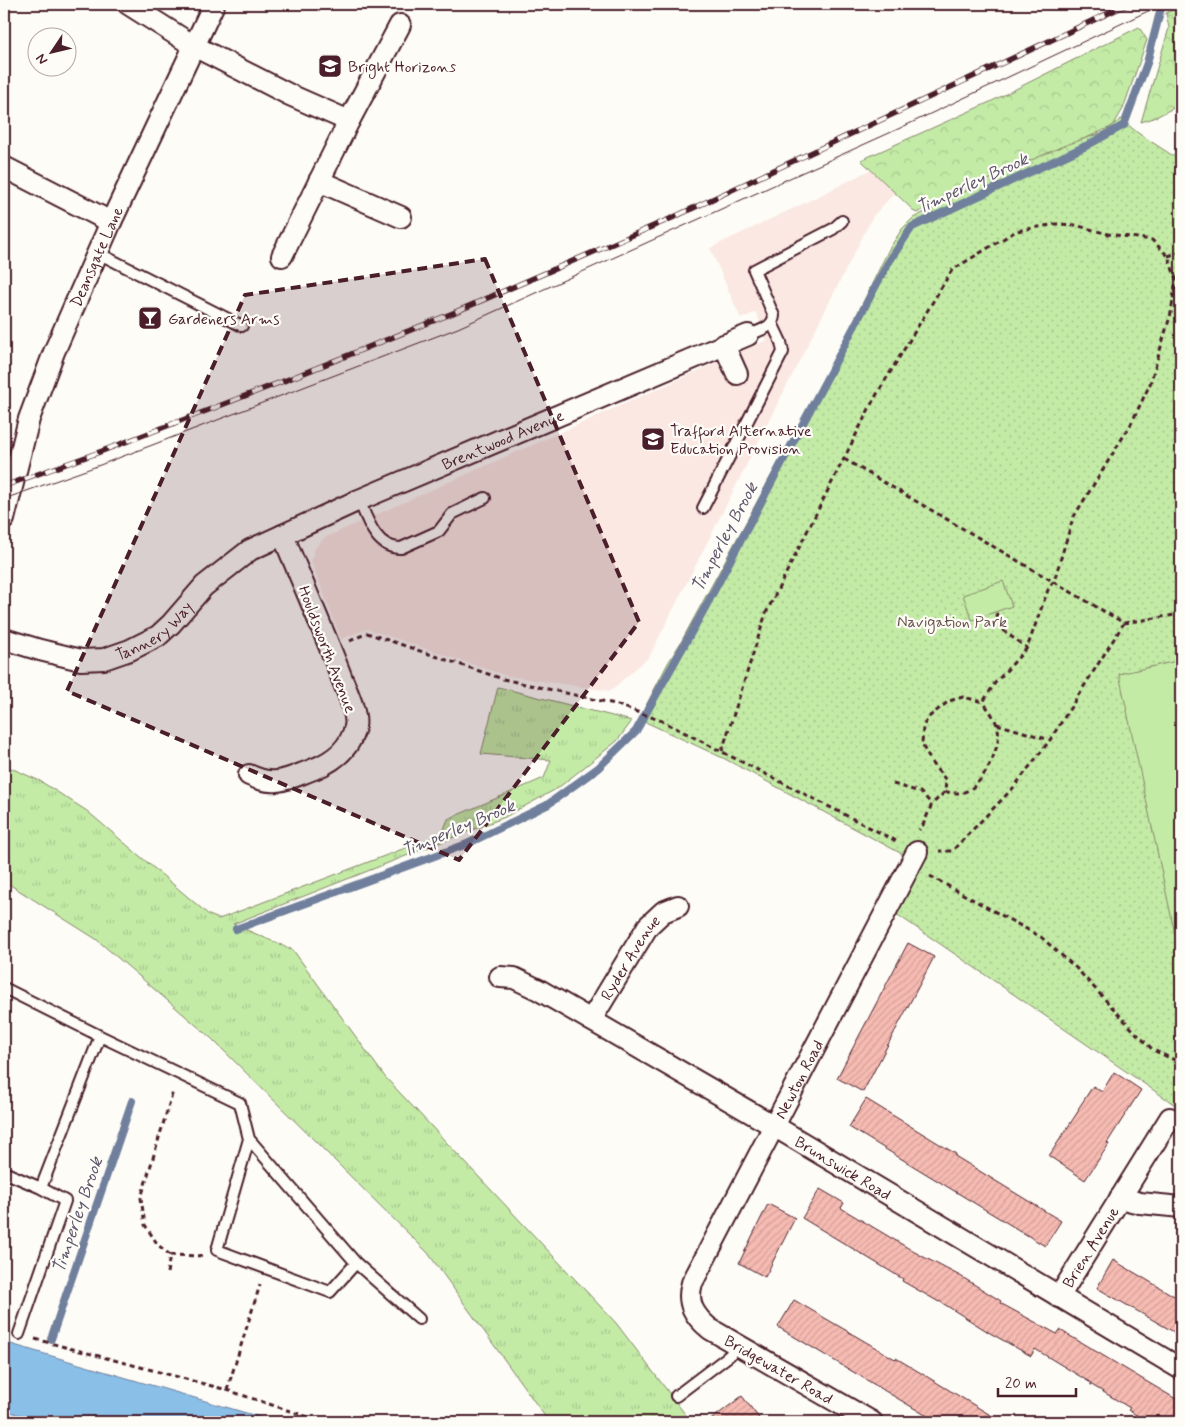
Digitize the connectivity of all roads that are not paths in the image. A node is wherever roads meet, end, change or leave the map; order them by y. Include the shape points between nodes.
1 (128, 4) edge
2 (214, 4) edge
3 (400, 26) dead end
4 (194, 46) junction
5 (349, 121) junction
6 (4, 167) edge
7 (318, 181) junction
8 (401, 217) dead end
9 (111, 222) junction
10 (842, 222) dead end
11 (98, 253) junction
12 (282, 256) dead end
13 (772, 323) junction
14 (242, 326) dead end
15 (748, 335) joint
16 (724, 345) junction
17 (737, 374) dead end
18 (485, 498) dead end
19 (359, 500) junction
20 (704, 508) dead end
21 (4, 519) edge
22 (283, 535) junction
23 (4, 638) edge
24 (250, 775) dead end
25 (912, 849) road end
26 (678, 906) dead end
27 (500, 977) dead end
28 (4, 988) edge
29 (591, 1020) junction
30 (100, 1036) junction
31 (1170, 1118) dead end
32 (774, 1126) junction
33 (249, 1139) junction
34 (4, 1172) edge
35 (41, 1188) junction
36 (1120, 1198) junction
37 (1181, 1207) edge
38 (356, 1263) junction
39 (1059, 1297) junction
40 (692, 1310) joint
41 (419, 1319) dead end
42 (19, 1334) road end
43 (736, 1344) junction
44 (1181, 1369) edge
45 (676, 1396) dead end
46 (872, 1422) edge

1 - 4 street
2 - 4 street, Deansgate Lane
3 - 5 street
4 - 5 street
4 - 9 street, Deansgate Lane
5 - 7 street
6 - 9 street
7 - 8 street
7 - 12 street
9 - 11 street, Deansgate Lane
10 - 13 lane via 833,230 754,270 774,316
11 - 14 lane
11 - 21 street, Deansgate Lane via 39,390
13 - 15 lane
13 - 20 lane via 782,342 783,352
15 - 16 street, Brentwood Avenue
16 - 17 street
16 - 19 street, Brentwood Avenue
18 - 19 lane via 452,514 439,531 401,548 385,544 377,536
19 - 22 street, Brentwood Avenue
22 - 23 street, Tannery Way via 238,558 204,586 158,636 125,653 104,659 81,660
22 - 24 street, Houldsworth Avenue via 355,718 353,734 346,748 327,764 285,780 268,782
25 - 32 street, Newton Road
26 - 29 street, Ryder Avenue via 663,912 648,926
27 - 29 street, Brunswick Road via 524,982
28 - 30 lane
29 - 32 street, Brunswick Road
30 - 33 lane via 240,1103
30 - 35 lane
31 - 36 street, Brien Avenue
32 - 39 street, Brunswick Road
32 - 40 street, Newton Road via 692,1283 689,1295
33 - 38 lane
33 - 38 lane via 217,1250 330,1292
34 - 35 lane
35 - 42 lane via 66,1201
36 - 37 street, Brien Avenue
36 - 39 street, Brien Avenue
38 - 41 lane
39 - 44 street, Brunswick Road
40 - 43 street, Bridgewater Road via 710,1329
43 - 45 lane via 730,1355
43 - 46 street, Bridgewater Road

